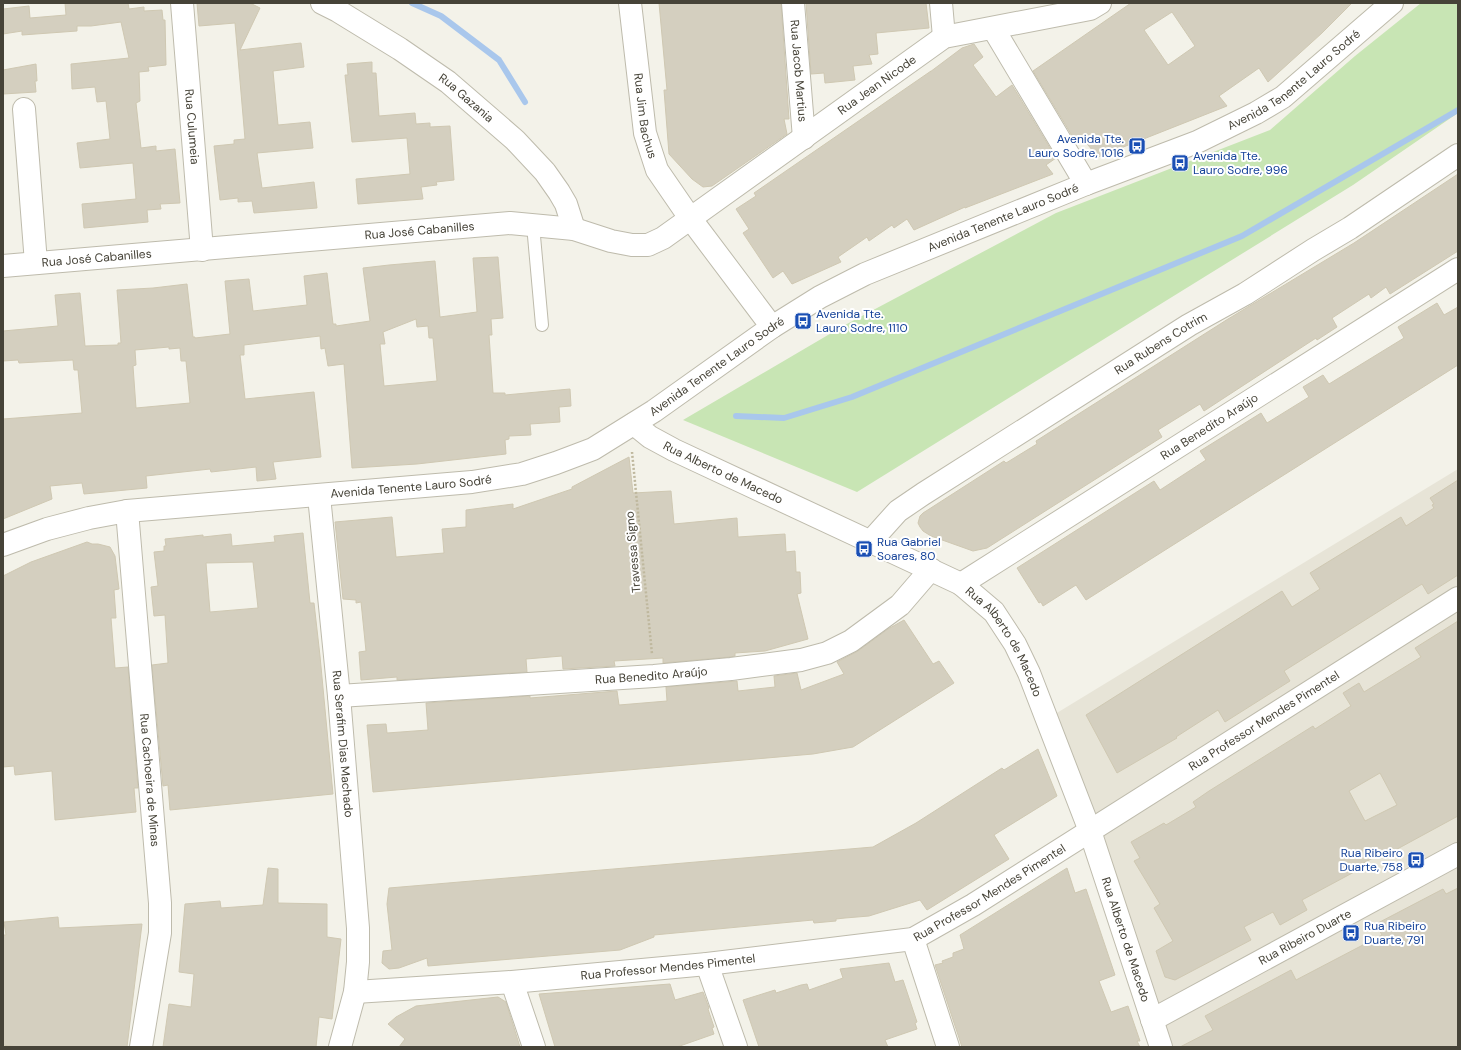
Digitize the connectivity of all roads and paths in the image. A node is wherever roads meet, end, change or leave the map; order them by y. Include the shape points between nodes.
1 (182, 3) edge
2 (322, 3) edge
3 (630, 3) edge
4 (793, 3) edge
5 (941, 3) edge
6 (1392, 3) edge
7 (1093, 5) edge
8 (993, 28) junction
9 (944, 37) junction
10 (24, 109) dead end
11 (804, 138) junction
12 (1458, 155) edge
13 (1086, 184) junction
14 (690, 218) junction
15 (533, 225) junction
16 (574, 229) junction
17 (202, 250) junction
18 (36, 263) junction
19 (3, 266) edge
20 (1458, 269) edge
21 (542, 325) dead end
22 (772, 328) junction
23 (632, 425) junction
24 (318, 496) junction
25 (128, 511) junction
26 (871, 541) junction
27 (3, 545) edge
28 (931, 569) junction
29 (961, 584) junction
30 (1458, 598) edge
31 (654, 676) junction
32 (339, 696) junction
33 (1090, 831) junction
34 (1458, 854) edge
35 (912, 939) junction
36 (707, 964) junction
37 (512, 982) junction
38 (355, 992) junction
39 (1152, 1020) junction
40 (141, 1047) edge
41 (340, 1047) edge
42 (534, 1047) edge
43 (736, 1047) edge
44 (948, 1047) edge
45 (1161, 1047) edge

1 - 17 street, Rua Culumeia
2 - 16 street, Rua Gazania via 448,82 515,140 545,172 559,192
3 - 14 street, Rua Jim Bachus via 645,133 657,170
4 - 11 street, Rua Jacob Martius
5 - 9 street
6 - 13 street, Avenida Tenente Lauro Sodré via 1283,97 1256,113 1197,142
7 - 8 street, Rua Jean Nicode
8 - 9 street, Rua Jean Nicode
8 - 13 street
9 - 11 street, Rua Jean Nicode
10 - 18 street
11 - 14 street, Rua Jean Nicode
12 - 26 street, Rua Rubens Cotrim via 1350,228 1245,294 1189,325 923,494 898,511
13 - 22 street, Avenida Tenente Lauro Sodré via 865,274 820,297
14 - 16 street, Rua José Cabanilles via 663,238 648,245 611,241
14 - 22 street
15 - 16 street, Rua José Cabanilles
15 - 17 street, Rua José Cabanilles via 510,223
15 - 21 lane
17 - 18 street, Rua José Cabanilles
18 - 19 street, Rua José Cabanilles
20 - 29 street, Rua Benedito Araújo
22 - 23 street, Avenida Tenente Lauro Sodré
23 - 24 street, Avenida Tenente Lauro Sodré via 593,449 522,474 472,482
23 - 26 street, Rua Alberto de Macedo via 674,450
23 - 31 path, Travessa Signo
24 - 25 street, Avenida Tenente Lauro Sodré
24 - 32 street, Rua Serafim Dias Machado
25 - 27 street, Avenida Tenente Lauro Sodré via 47,529
25 - 40 street, Rua Cachoeira de Minas via 160,903 160,933
26 - 28 street, Rua Alberto de Macedo
28 - 29 street, Rua Alberto de Macedo
28 - 31 street, Rua Benedito Araújo via 900,605 851,641 827,653 801,660
29 - 33 street, Rua Alberto de Macedo via 994,612 1015,644 1043,707
30 - 33 street, Rua Professor Mendes Pimentel
31 - 32 street, Rua Benedito Araújo
32 - 38 street, Rua Serafim Dias Machado via 358,928
33 - 35 street, Rua Professor Mendes Pimentel via 973,905
33 - 39 street, Rua Alberto de Macedo
34 - 39 street, Rua Ribeiro Duarte
35 - 36 street, Rua Professor Mendes Pimentel
35 - 44 street
36 - 37 street, Rua Professor Mendes Pimentel
36 - 43 street
37 - 38 street, Rua Professor Mendes Pimentel
37 - 42 street
38 - 41 street, Rua Serafim Dias Machado
39 - 45 street, Rua Alberto de Macedo

